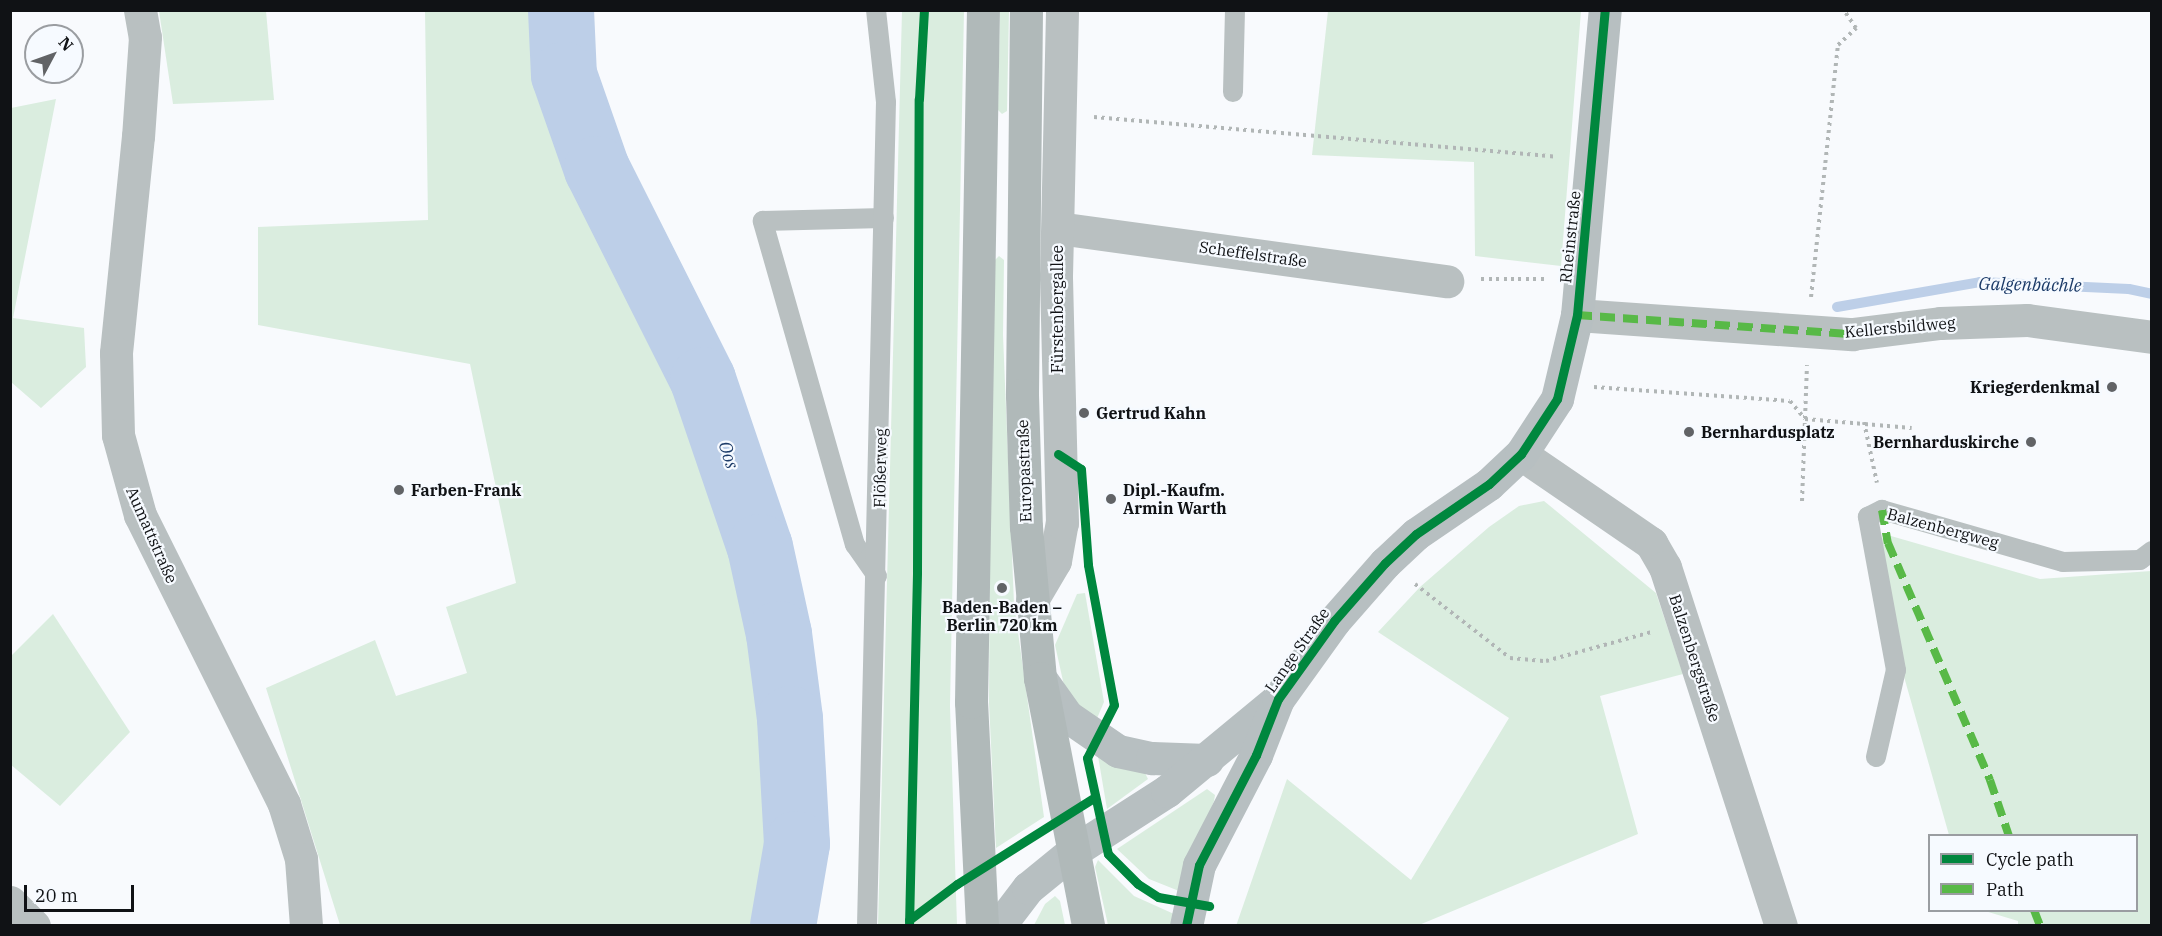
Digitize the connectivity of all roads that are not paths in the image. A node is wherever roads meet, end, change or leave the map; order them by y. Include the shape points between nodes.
1 (140, 10) edge
2 (876, 10) edge
3 (983, 10) edge
4 (1026, 10) edge
5 (1062, 10) edge
6 (1235, 10) edge
7 (1605, 10) edge
8 (1233, 92) dead end
9 (884, 218) junction
10 (1058, 228) junction
11 (1447, 281) road end
12 (1577, 315) junction
13 (2151, 337) edge
14 (1521, 454) junction
15 (2151, 551) edge
16 (877, 576) junction
17 (1032, 600) junction
18 (1040, 678) junction
19 (1278, 699) junction
20 (1876, 757) dead end
21 (1207, 760) junction
22 (1072, 852) junction
23 (10, 903) edge
24 (34, 926) edge
25 (306, 926) edge
26 (867, 926) edge
27 (982, 926) edge
28 (999, 926) edge
29 (1088, 926) edge
30 (1186, 926) edge
31 (1781, 926) edge

1 - 25 street, Aumattstraße via 145,37 116,353 118,435 140,515 284,804 301,858
2 - 9 lane, Flößerweg via 886,102
3 - 27 main road via 971,691
4 - 17 main road, Europastraße via 1022,394
5 - 10 street, Fürstenbergallee
6 - 8 lane
7 - 12 street, Rheinstraße
9 - 16 lane, Flößerweg
9 - 16 lane via 763,221 855,545
10 - 11 street, Scheffelstraße
10 - 17 street, Fürstenbergallee via 1058,454 1062,523 1055,561
12 - 13 street, Kellersbildweg via 1852,334 1940,323 2027,320
12 - 14 street, Rheinstraße via 1557,399
14 - 19 street, Lange Straße via 1488,484 1416,534 1385,563 1334,621
14 - 31 street, Balzenbergstraße via 1651,543 1665,567
15 - 20 lane, Balzenbergweg via 2140,560 2063,562 1882,510 1868,517 1896,670
16 - 26 lane, Flößerweg
17 - 18 main road, Europastraße
18 - 21 street via 1067,716 1118,751 1152,758
18 - 22 main road, Europastraße
19 - 21 street, Lange Straße
19 - 30 street, Lange Straße via 1256,755 1199,865
21 - 22 street, Lange Straße via 1143,808
22 - 28 street, Lange Straße via 1029,888
22 - 29 main road, Europastraße
23 - 24 street

